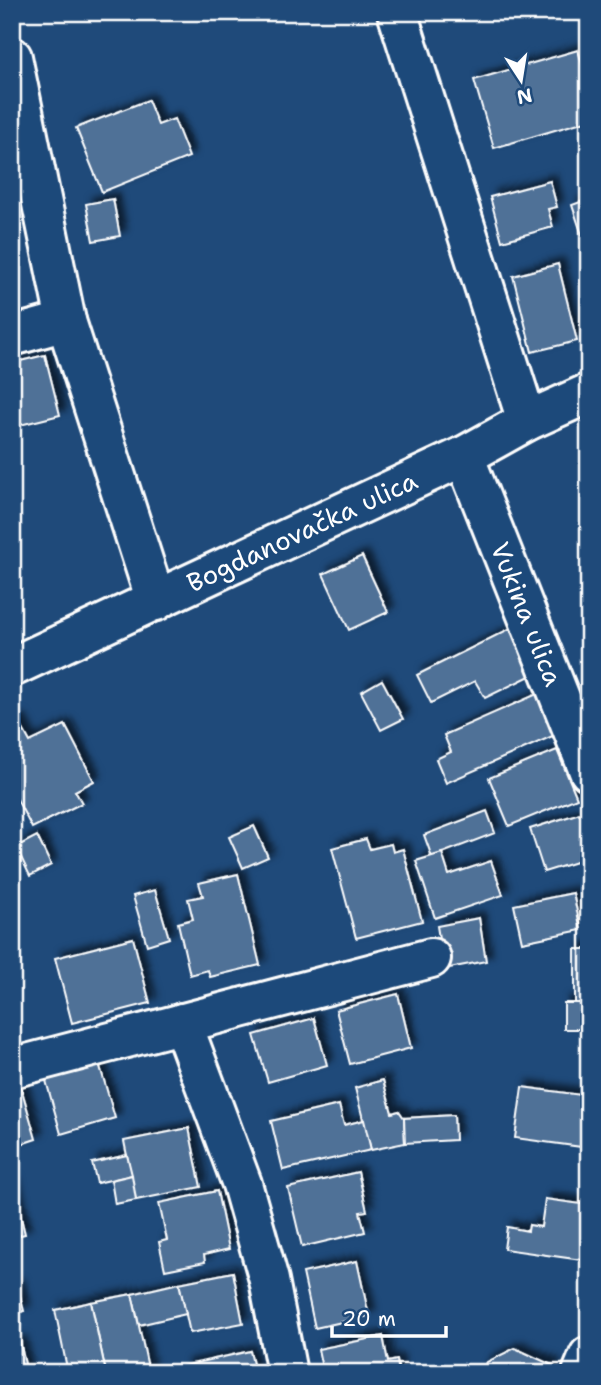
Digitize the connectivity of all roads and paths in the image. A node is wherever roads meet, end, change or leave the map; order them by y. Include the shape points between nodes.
1 (397, 12) edge
2 (12, 57) edge
3 (66, 321) junction
4 (12, 336) edge
5 (589, 393) edge
6 (527, 421) junction
7 (464, 456) junction
8 (156, 601) junction
9 (12, 667) edge
10 (589, 771) edge
11 (431, 958) dead end
12 (182, 1023) junction
13 (12, 1068) edge
14 (589, 1356) edge
15 (288, 1373) edge
16 (582, 1373) edge

1 - 6 street
2 - 3 street
3 - 4 street
3 - 8 street
5 - 6 street, Bogdanovačka ulica
6 - 7 street, Bogdanovačka ulica
7 - 8 street, Bogdanovačka ulica
7 - 10 street, Vukina ulica
8 - 9 street, Bogdanovačka ulica
11 - 12 street
12 - 13 street
12 - 15 street via 242,1184 269,1280
14 - 16 street

